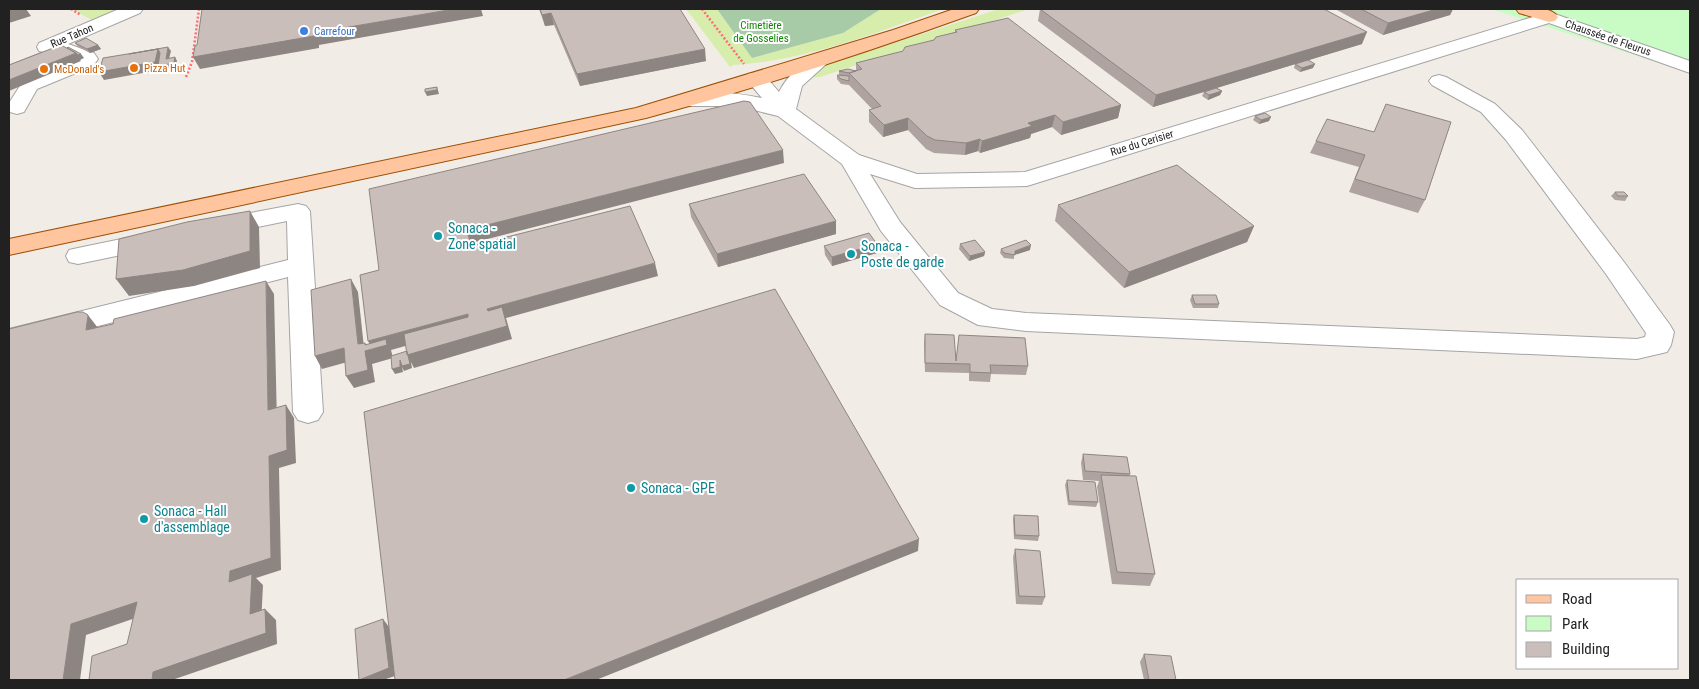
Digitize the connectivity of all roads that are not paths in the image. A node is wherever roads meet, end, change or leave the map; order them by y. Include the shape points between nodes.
1 (134, 9) edge
2 (970, 9) edge
3 (1525, 9) edge
4 (1549, 17) junction
5 (824, 57) junction
6 (9, 62) edge
7 (1690, 67) edge
8 (9, 73) edge
9 (755, 78) junction
10 (1439, 81) dead end
11 (690, 100) junction
12 (17, 108) dead end
13 (785, 112) junction
14 (851, 160) junction
15 (9, 232) edge
16 (9, 247) edge
17 (78, 256) dead end
18 (301, 265) junction
19 (9, 339) edge
20 (308, 412) dead end

1 - 6 street, Rue Tahon
2 - 5 main road
3 - 4 main road, Chaussée de Fleurus
4 - 7 street, Chaussée de Fleurus
4 - 14 street, Rue du Cerisier via 1027,179 915,181
5 - 9 main road
5 - 13 street via 795,80 787,94
8 - 12 street via 66,50 88,60 30,85
9 - 11 main road
9 - 13 street, Rue du Cerisier
9 - 15 main road via 709,84 571,115 473,131
10 - 14 street via 1488,108 1514,136 1660,332 1657,346 1637,349 987,318 949,299 890,226
11 - 13 street via 722,98 750,101
11 - 16 main road via 629,116
13 - 14 street, Rue du Cerisier
17 - 18 street via 298,211
18 - 19 street
18 - 20 street

